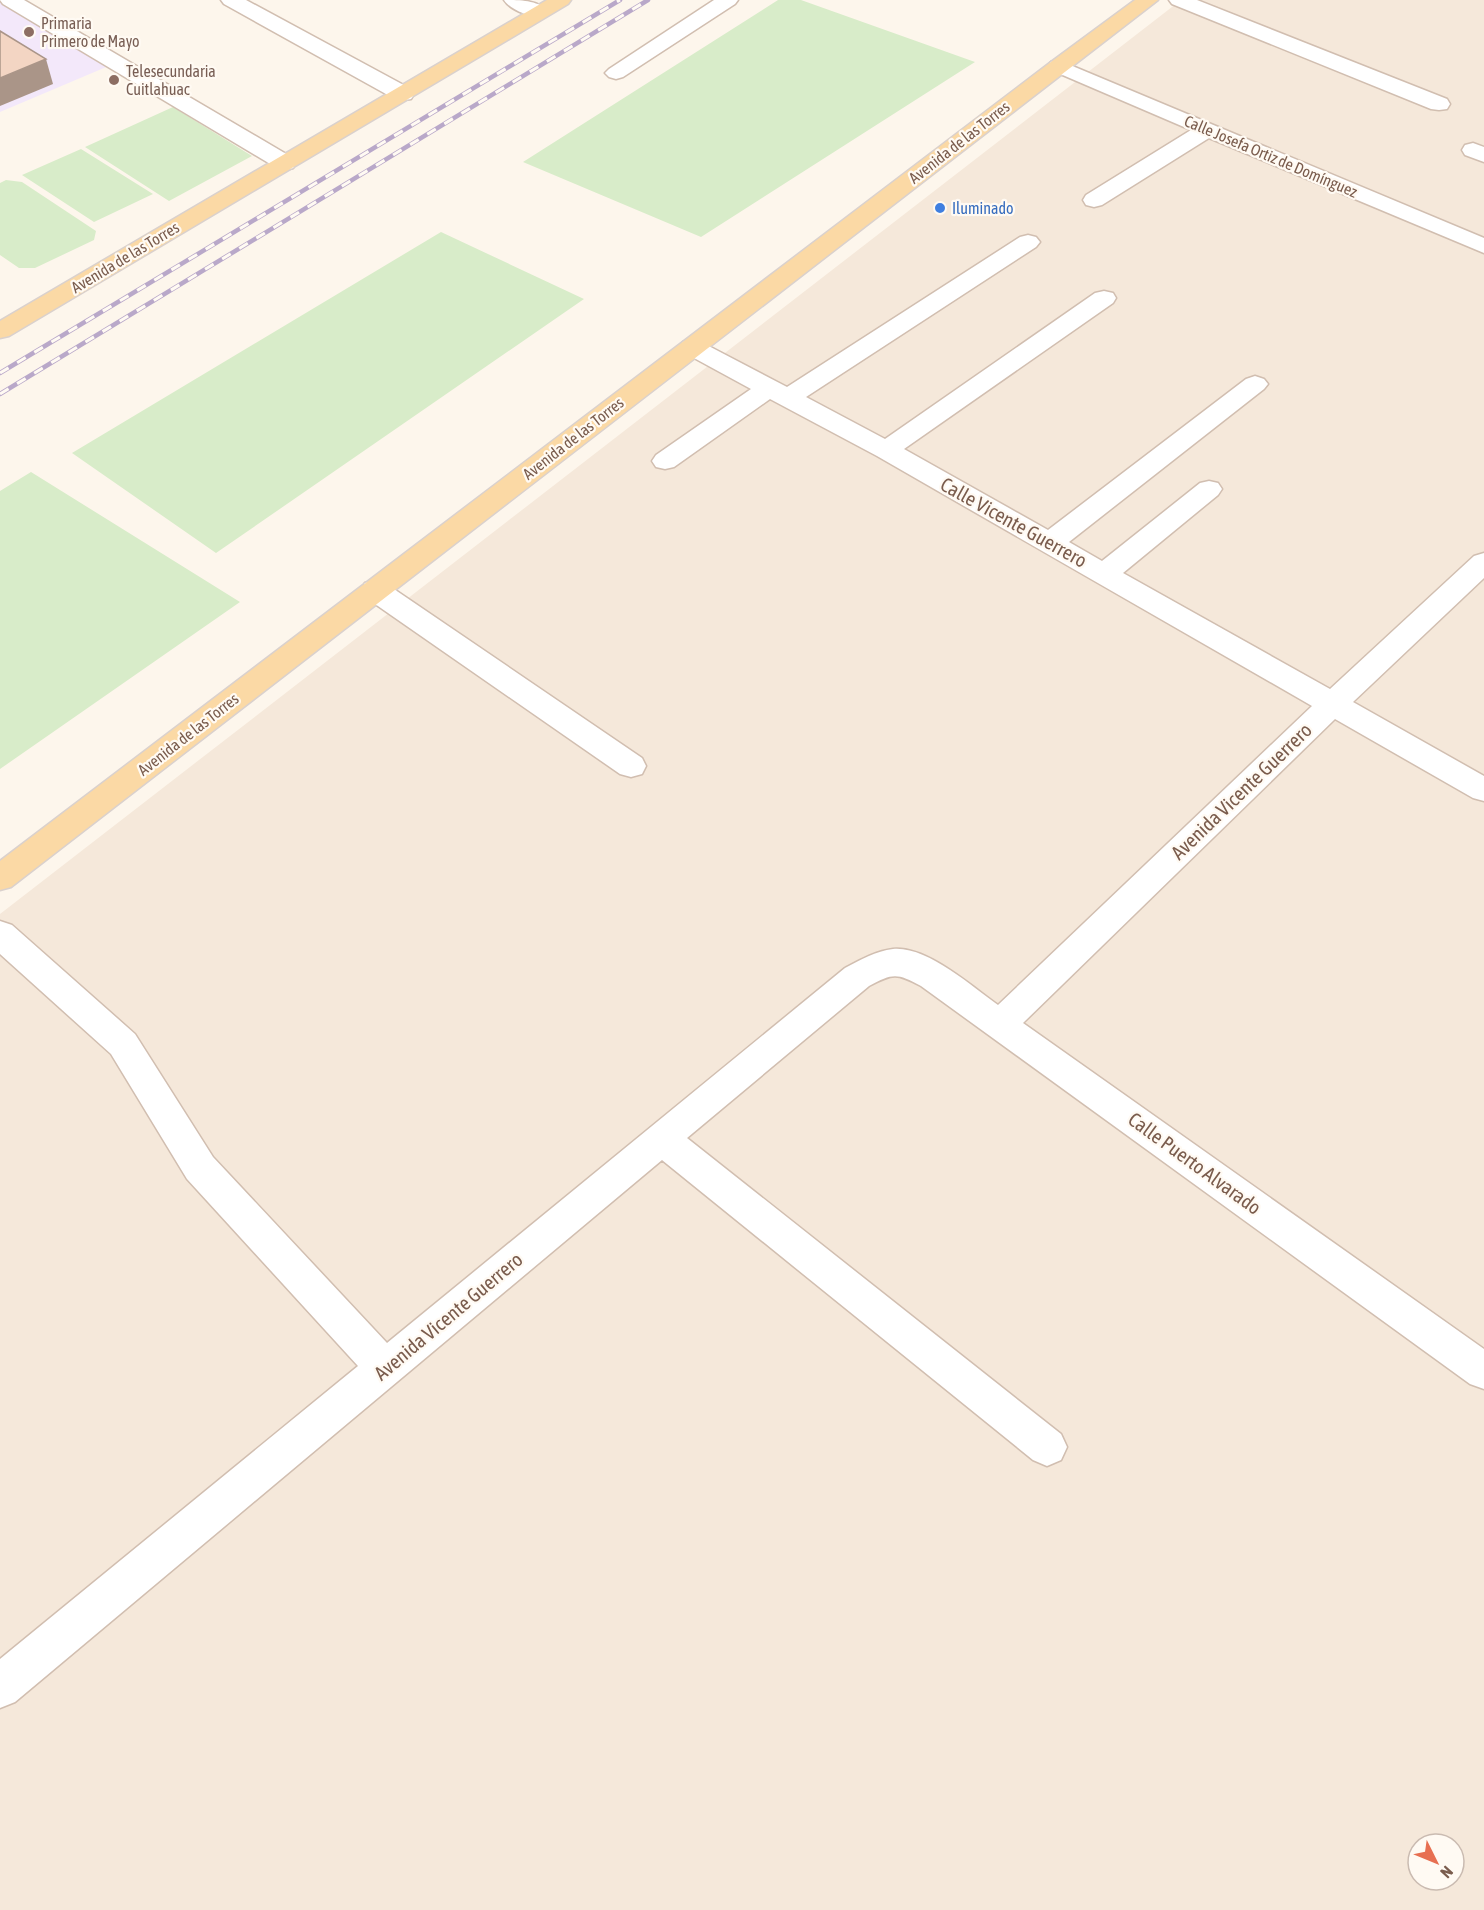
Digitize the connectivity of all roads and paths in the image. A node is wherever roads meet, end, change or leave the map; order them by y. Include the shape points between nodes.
1 (10, 0) edge
2 (231, 0) edge
3 (514, 0) edge
4 (561, 0) edge
5 (728, 0) edge
6 (1148, 0) edge
7 (1179, 0) edge
8 (540, 12) junction
9 (1058, 66) junction
10 (616, 73) dead end
11 (403, 94) junction
12 (1439, 104) dead end
13 (1207, 129) junction
14 (285, 163) junction
15 (1094, 200) dead end
16 (1028, 242) dead end
17 (1484, 246) edge
18 (1104, 298) dead end
19 (0, 331) edge
20 (692, 347) junction
21 (1255, 384) dead end
22 (778, 393) junction
23 (886, 450) junction
24 (666, 460) dead end
25 (1209, 489) dead end
26 (1050, 543) junction
27 (1484, 562) edge
28 (1104, 574) junction
29 (375, 590) junction
30 (1332, 704) junction
31 (631, 766) dead end
32 (1484, 790) edge
33 (0, 878) edge
34 (0, 934) edge
35 (903, 961) joint
36 (1001, 1023) junction
37 (662, 1139) junction
38 (385, 1368) junction
39 (1484, 1371) edge
40 (1047, 1447) dead end
41 (0, 1687) edge

1 - 14 street
2 - 11 street
3 - 8 street
4 - 8 main road, Avenida de las Torres
5 - 10 street
6 - 9 main road, Avenida de las Torres
7 - 12 street
8 - 11 main road, Avenida de las Torres
9 - 13 street, Calle Josefa Ortiz de Domínguez
9 - 20 main road, Avenida de las Torres
11 - 14 main road, Avenida de las Torres
13 - 15 street
13 - 17 street, Calle Josefa Ortiz de Domínguez
14 - 19 main road, Avenida de las Torres
16 - 22 street
18 - 23 street
20 - 22 street, Calle Vicente Guerrero
20 - 29 main road, Avenida de las Torres
21 - 26 street
22 - 23 street, Calle Vicente Guerrero
22 - 24 street
23 - 26 street, Calle Vicente Guerrero
25 - 28 street
26 - 28 street, Calle Vicente Guerrero
27 - 30 street, Avenida Vicente Guerrero
28 - 30 street, Calle Vicente Guerrero
29 - 31 street
29 - 33 main road, Avenida de las Torres
30 - 32 street, Calle Vicente Guerrero
30 - 36 street, Avenida Vicente Guerrero
34 - 38 street via 123,1044 200,1168
35 - 36 street, Calle Puerto Alvarado via 933,976
35 - 37 street, Avenida Vicente Guerrero via 883,963 857,977
36 - 39 street, Calle Puerto Alvarado
37 - 38 street, Avenida Vicente Guerrero
37 - 40 street
38 - 41 street, Avenida Vicente Guerrero

